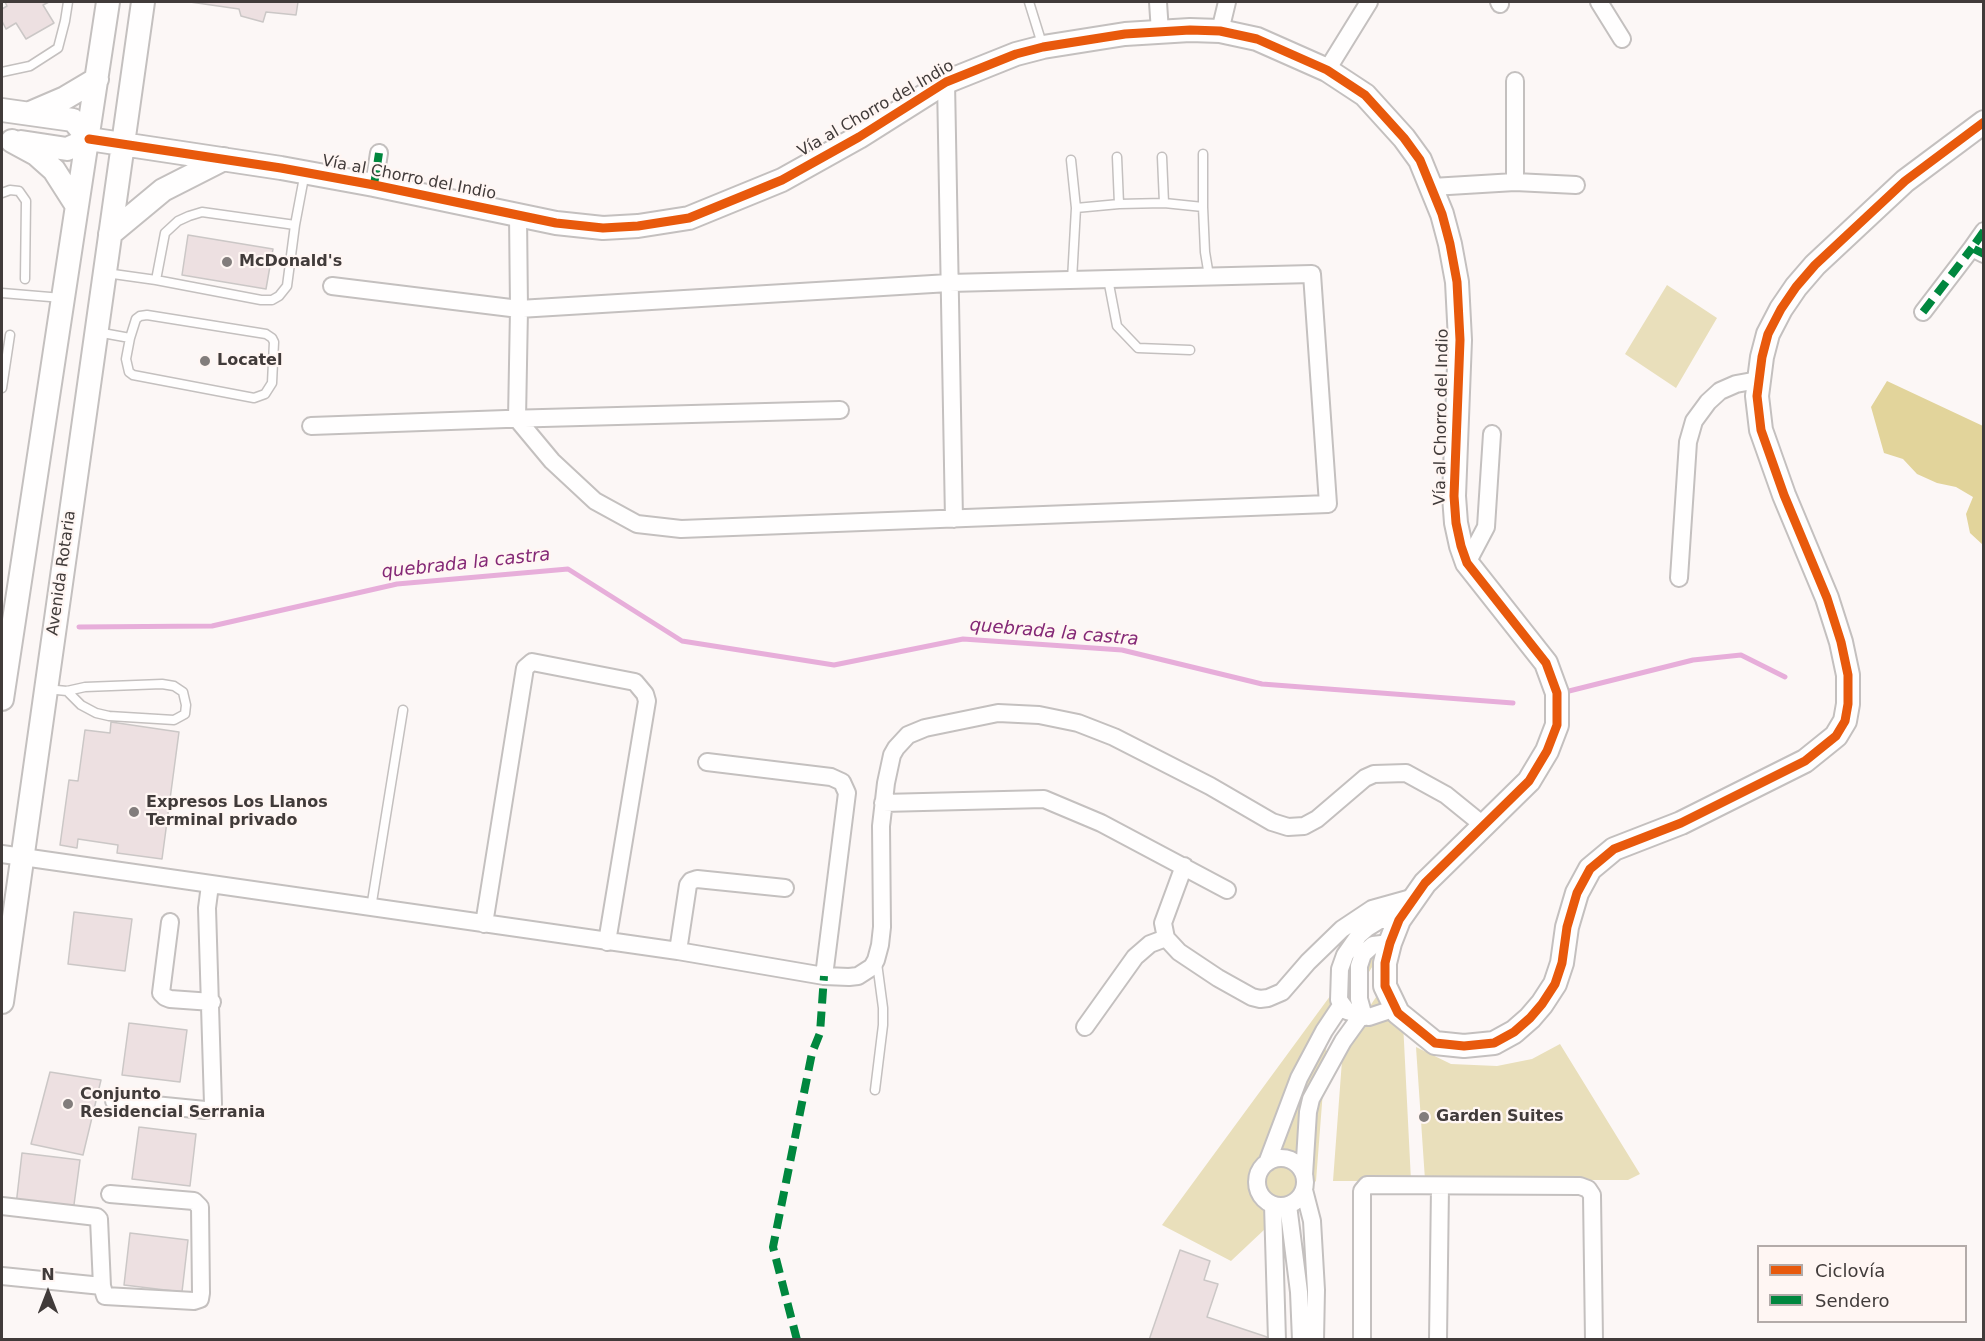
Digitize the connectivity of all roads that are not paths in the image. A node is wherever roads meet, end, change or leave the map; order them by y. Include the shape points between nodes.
1 (68, 2) edge
2 (108, 2) edge
3 (143, 2) edge
4 (1029, 2) edge
5 (1158, 2) edge
6 (1227, 2) edge
7 (1369, 2) edge
8 (1599, 2) edge
9 (1220, 31) junction
10 (1160, 32) junction
11 (1622, 39) dead end
12 (1043, 47) junction
13 (1327, 70) junction
14 (2, 72) edge
15 (98, 79) junction
16 (1515, 81) dead end
17 (946, 82) junction
18 (2, 110) edge
19 (30, 114) junction
20 (1983, 122) edge
21 (89, 138) junction
22 (7, 140) edge
23 (123, 144) junction
24 (380, 153) dead end
25 (1203, 154) dead end
26 (1117, 157) dead end
27 (1162, 157) dead end
28 (224, 159) junction
29 (1071, 160) dead end
30 (305, 172) junction
31 (1515, 182) junction
32 (374, 185) junction
33 (1576, 185) dead end
34 (1432, 187) junction
35 (2, 193) edge
36 (1164, 203) junction
37 (1119, 204) junction
38 (77, 206) junction
39 (1203, 207) junction
40 (1076, 208) junction
41 (518, 215) junction
42 (295, 225) junction
43 (1983, 231) edge
44 (110, 234) junction
45 (1978, 251) edge
46 (105, 273) junction
47 (1209, 276) junction
48 (25, 279) dead end
49 (1108, 279) junction
50 (156, 280) junction
51 (1072, 280) junction
52 (949, 283) junction
53 (332, 286) dead end
54 (2, 293) edge
55 (63, 298) junction
56 (519, 309) junction
57 (1923, 312) dead end
58 (96, 332) junction
59 (10, 335) dead end
60 (130, 338) junction
61 (1190, 350) dead end
62 (1758, 380) junction
63 (2, 388) edge
64 (840, 410) dead end
65 (517, 419) junction
66 (311, 426) dead end
67 (1492, 435) dead end
68 (954, 519) junction
69 (1467, 563) junction
70 (1679, 578) dead end
71 (57, 690) junction
72 (2, 699) edge
73 (403, 710) dead end
74 (707, 762) dead end
75 (883, 803) junction
76 (1483, 825) junction
77 (11, 855) edge
78 (1184, 867) junction
79 (210, 885) junction
80 (784, 888) dead end
81 (1227, 890) dead end
82 (1415, 897) junction
83 (371, 908) junction
84 (1399, 920) junction
85 (170, 922) dead end
86 (484, 924) junction
87 (1166, 938) junction
88 (607, 942) junction
89 (1390, 943) junction
90 (678, 951) junction
91 (876, 960) junction
92 (824, 975) junction
93 (2, 1002) edge
94 (212, 1002) junction
95 (1342, 1004) junction
96 (1396, 1008) junction
97 (1363, 1016) junction
98 (1085, 1027) dead end
99 (876, 1090) dead end
100 (114, 1101) dead end
101 (1266, 1163) junction
102 (1304, 1182) junction
103 (1440, 1186) junction
104 (110, 1194) dead end
105 (1281, 1205) junction
106 (2, 1206) edge
107 (2, 1276) edge
108 (102, 1286) junction
109 (1307, 1291) junction
110 (1277, 1340) edge
111 (1301, 1340) edge
112 (1315, 1340) edge
113 (1362, 1340) edge
114 (1438, 1340) edge
115 (1594, 1340) edge

1 - 14 lane via 58,48 30,66
2 - 15 street
3 - 23 street, Avenida Rotaria
4 - 12 lane
5 - 10 street
6 - 9 street
7 - 13 street
8 - 11 street
9 - 10 street, Vía al Chorro del Indio
9 - 13 street, Vía al Chorro del Indio via 1257,39
10 - 12 street, Vía al Chorro del Indio
12 - 17 street, Vía al Chorro del Indio
13 - 34 street, Vía al Chorro del Indio via 1365,95 1387,117 1420,160
15 - 19 street
15 - 21 street
16 - 31 street
17 - 41 street, Vía al Chorro del Indio via 782,180 689,218 603,228
17 - 52 street
18 - 19 street
19 - 21 street via 73,120
20 - 62 street, Vía al Chorro del Indio via 1905,181 1815,265 1796,287 1768,334
21 - 22 street via 67,149
21 - 23 street, Vía al Chorro del Indio
21 - 38 street
22 - 38 street via 36,154 54,170
23 - 28 street, Vía al Chorro del Indio
23 - 44 street, Avenida Rotaria
24 - 32 street
25 - 39 lane
26 - 37 lane
27 - 36 lane
28 - 30 street, Vía al Chorro del Indio
28 - 44 street via 163,190
29 - 40 lane
30 - 32 street, Vía al Chorro del Indio
30 - 42 lane
31 - 33 street
31 - 34 street
32 - 41 street, Vía al Chorro del Indio
34 - 69 street, Vía al Chorro del Indio via 1450,243 1457,282 1460,340 1454,496 1456,523
35 - 48 lane via 19,191 26,201
36 - 37 lane
36 - 39 lane
37 - 40 lane
38 - 55 street
39 - 47 lane
40 - 51 lane
41 - 56 street
42 - 50 lane via 202,212 189,216 165,233
42 - 50 lane via 286,286 272,300
43 - 45 street
44 - 46 street, Avenida Rotaria
45 - 57 street
46 - 50 lane
46 - 58 street, Avenida Rotaria
47 - 49 street
47 - 68 street via 1312,274 1328,504
49 - 51 street
49 - 61 lane via 1117,326 1138,348
51 - 52 street
52 - 56 street
52 - 68 street
53 - 56 street
54 - 55 lane
55 - 72 street
56 - 65 street
58 - 60 lane
58 - 71 street, Avenida Rotaria
59 - 63 lane
60 - 60 lane via 126,359 133,375 254,398 265,394 272,383 274,342 266,334 147,315 136,319
62 - 70 street via 1720,391 1694,421 1688,442
62 - 96 street, Vía al Chorro del Indio via 1761,430 1827,598 1848,675 1845,721 1836,736 1805,761 1681,823 1614,849 1590,869 1577,893 1555,984 1542,1004 1514,1032 1494,1042 1464,1046 1435,1043
64 - 65 street
65 - 66 street
65 - 68 street via 552,461 595,501 637,524 681,529
67 - 69 street via 1486,526
69 - 76 street, Vía al Chorro del Indio via 1546,663 1557,693 1557,725 1547,751 1529,781
71 - 71 lane via 96,713 109,716 174,720 185,714 183,692 174,686
71 - 77 street, Avenida Rotaria
73 - 83 lane
74 - 92 street via 831,777 842,782 846,793
75 - 76 street via 892,755 908,735 925,728 1019,713 1059,718 1097,729 1280,826 1311,823 1365,778 1384,772 1406,773 1446,795
75 - 78 street via 1044,799 1101,823
75 - 91 street via 882,927
76 - 82 street, Vía al Chorro del Indio
77 - 79 street
77 - 93 street, Avenida Rotaria
78 - 81 street
78 - 87 street via 1163,923
79 - 83 street
79 - 94 street via 207,908
80 - 90 street via 691,881
82 - 84 street, Vía al Chorro del Indio
82 - 87 street via 1372,909 1342,930 1282,992 1268,998 1252,997 1218,978 1179,952
83 - 86 street
84 - 89 street, Vía al Chorro del Indio
84 - 95 street via 1380,920 1367,928 1345,955 1340,969
85 - 94 street via 161,993 170,999
86 - 88 street
86 - 88 street via 525,668 532,662 635,682 647,701
87 - 98 street via 1150,944 1135,957
88 - 90 street
89 - 96 street, Vía al Chorro del Indio via 1385,986
89 - 97 street via 1373,945 1359,966
90 - 92 street
91 - 92 street via 858,975
91 - 99 lane via 883,1025
94 - 100 street via 210,1109
95 - 97 street via 1347,1011
95 - 101 street via 1299,1078
96 - 97 street
97 - 102 street via 1343,1041 1311,1099
101 - 102 street via 1288,1159 1300,1168
101 - 105 street via 1258,1175 1258,1190 1266,1202
102 - 105 street via 1295,1202
102 - 109 street via 1312,1221
103 - 113 street via 1364,1188
103 - 114 street
103 - 115 street via 1588,1189 1592,1195
104 - 108 street via 194,1201 200,1207 201,1293 200,1299 194,1301 109,1297
105 - 109 street
105 - 110 street via 1276,1235
106 - 108 street via 98,1217
107 - 108 street
109 - 111 street
109 - 112 street

